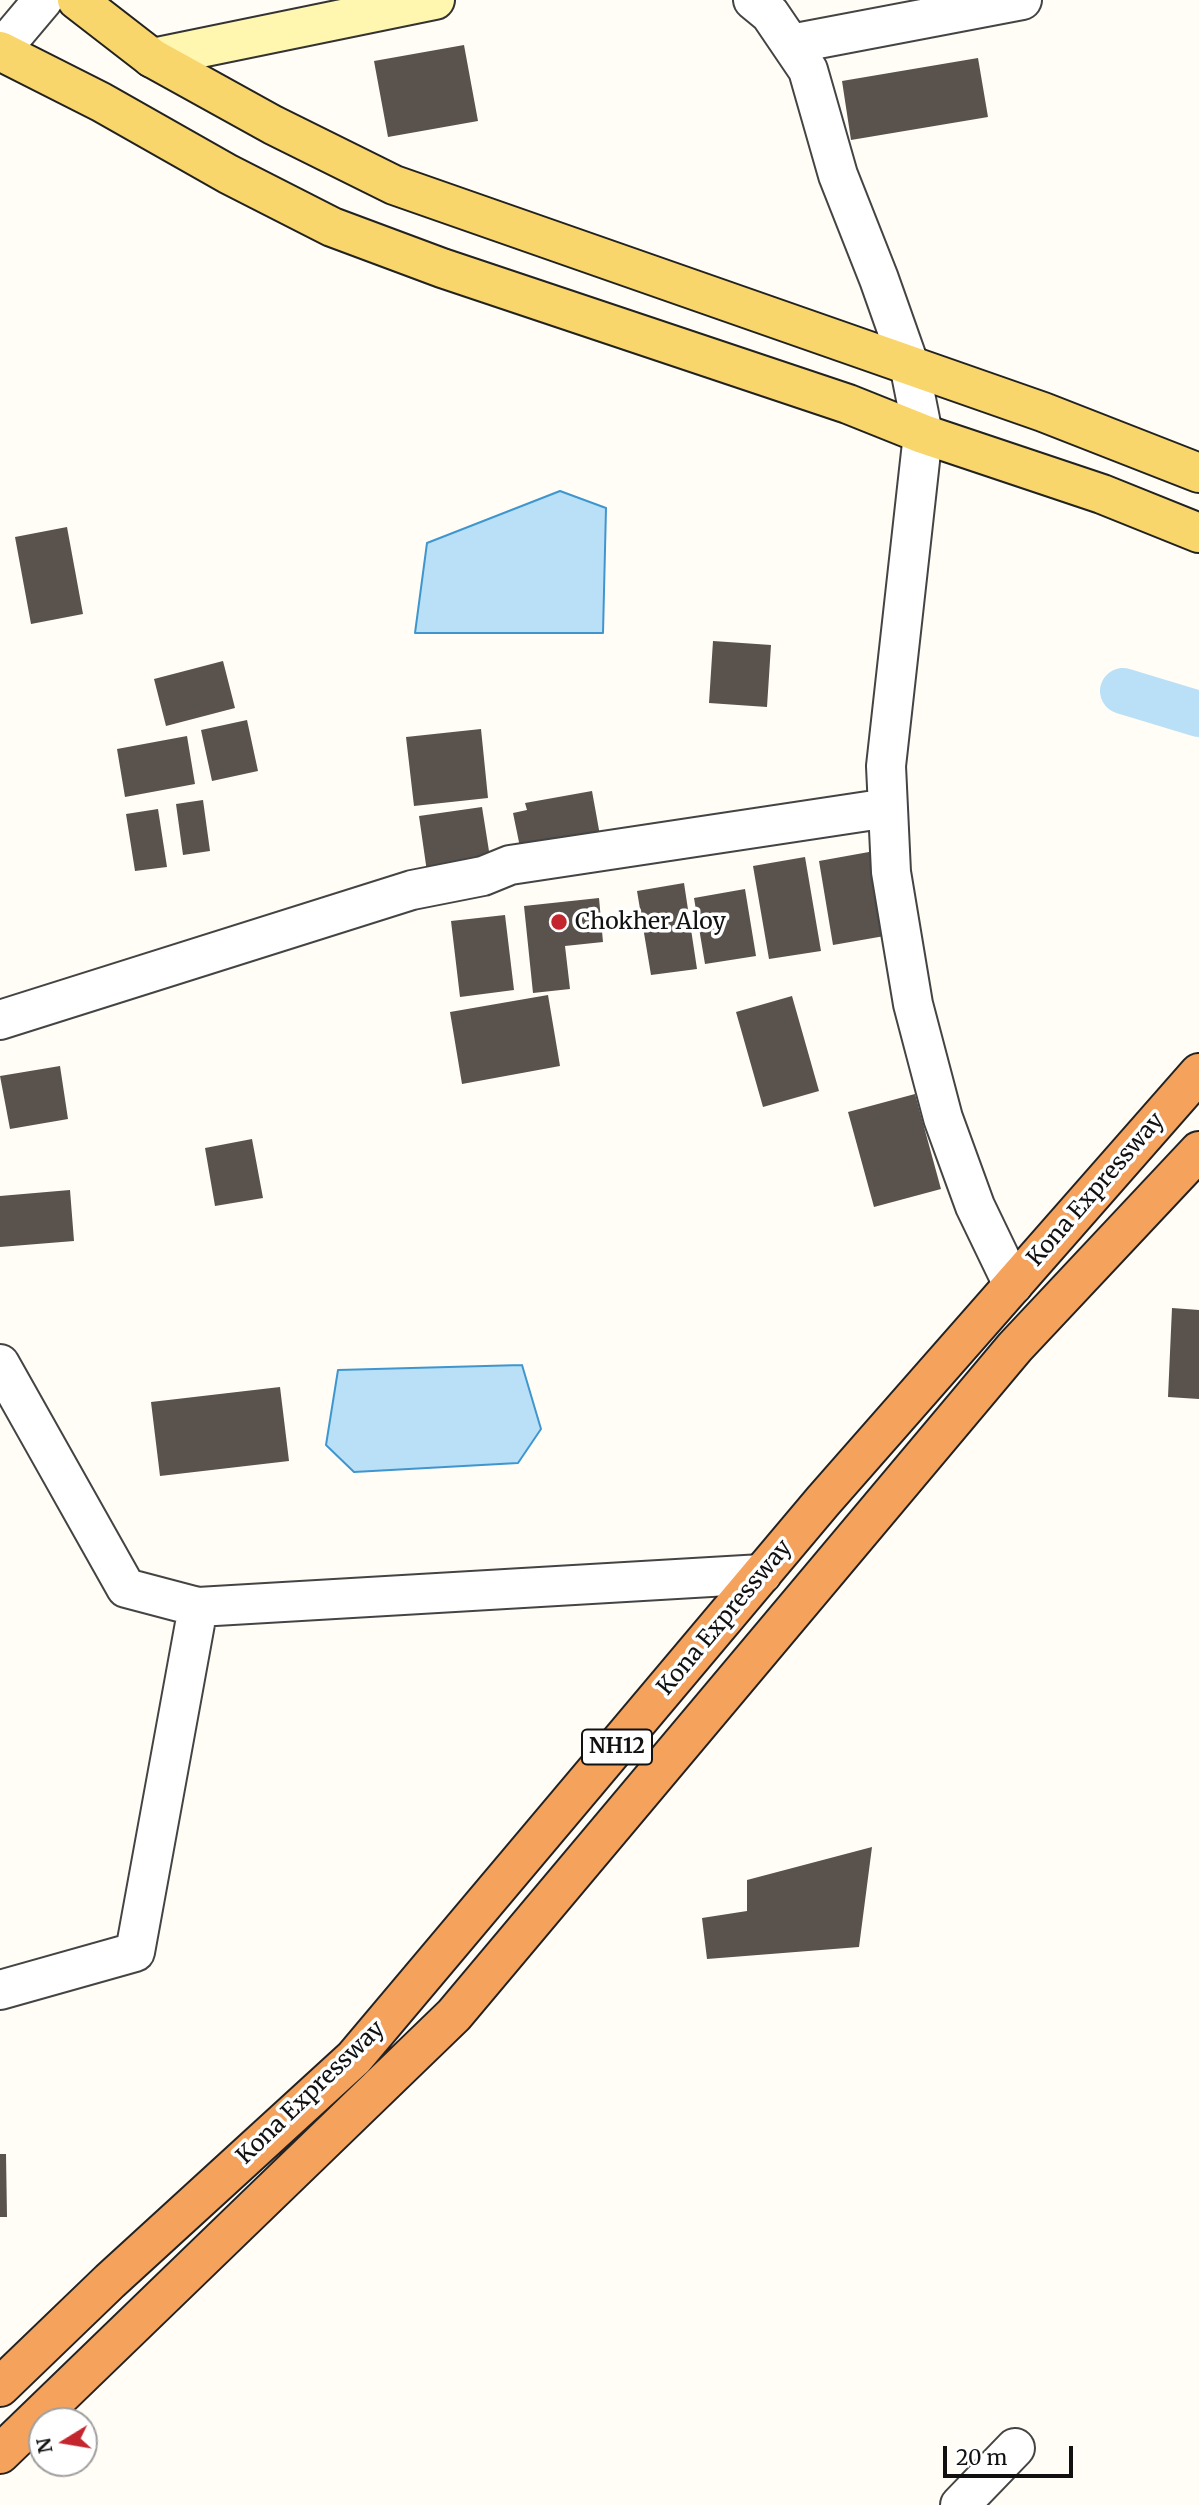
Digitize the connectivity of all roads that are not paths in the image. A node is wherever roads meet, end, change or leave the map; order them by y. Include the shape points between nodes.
1 (43, 0) edge
2 (77, 0) edge
3 (435, 0) edge
4 (753, 0) edge
5 (1022, 0) edge
6 (791, 44) junction
7 (0, 51) edge
8 (152, 58) junction
9 (909, 365) junction
10 (923, 434) junction
11 (1199, 473) edge
12 (1199, 533) edge
13 (888, 808) junction
14 (0, 1020) edge
15 (1199, 1073) edge
16 (1199, 1151) edge
17 (1013, 1285) junction
18 (0, 1364) edge
19 (762, 1574) junction
20 (198, 1606) junction
21 (0, 1990) edge
22 (0, 2388) edge
23 (1015, 2448) dead end
24 (0, 2454) edge
25 (960, 2505) edge

1 - 7 street
2 - 8 main road
3 - 8 main road
4 - 6 street via 771,14
5 - 6 street
6 - 9 street via 808,70 838,175
7 - 10 main road via 332,227 848,404
8 - 9 main road via 394,185
9 - 10 street
9 - 11 main road
10 - 12 main road via 1102,494
10 - 13 street via 886,766
13 - 14 street via 510,865 483,876 412,890
13 - 17 street via 891,872 913,1004 939,1105 975,1206
15 - 17 highway, Kona Expressway / NH12
16 - 24 highway, Kona Expressway / NH12 via 1015,1347 454,2015
17 - 19 highway, Kona Expressway / NH12
18 - 20 street via 126,1588
19 - 20 street
19 - 22 highway, Kona Expressway / NH12 via 354,2058
20 - 21 street via 135,1952
23 - 25 street

